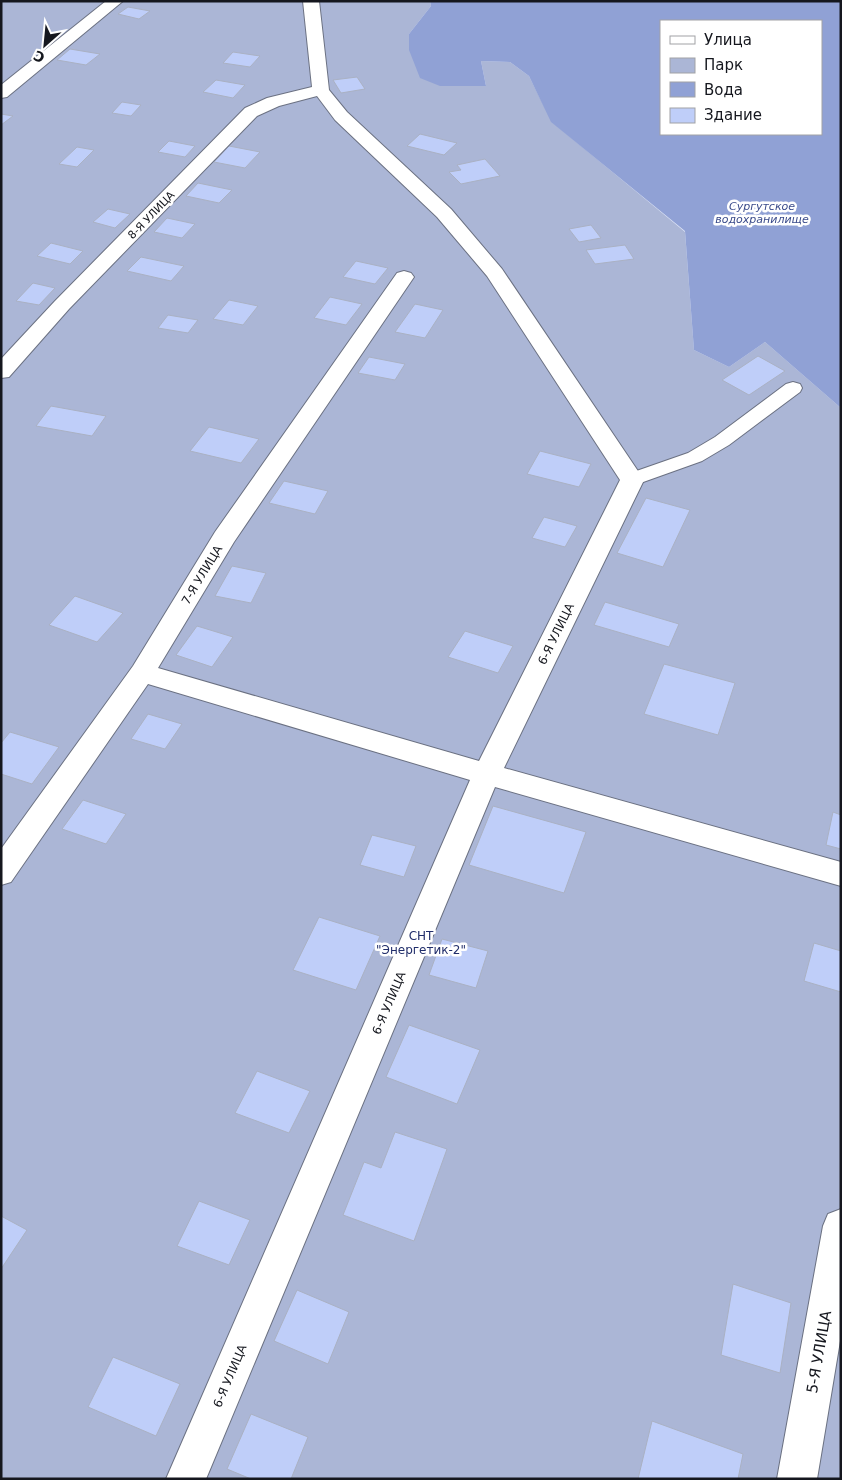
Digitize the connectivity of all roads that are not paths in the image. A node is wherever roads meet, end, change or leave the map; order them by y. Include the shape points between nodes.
1 (116, 1) edge
2 (311, 1) edge
3 (321, 90) junction
4 (1, 94) edge
5 (404, 277) dead end
6 (1, 372) edge
7 (793, 388) dead end
8 (632, 480) junction
9 (142, 673) junction
10 (487, 774) junction
11 (1, 873) edge
12 (841, 874) edge
13 (841, 1226) edge
14 (186, 1479) edge
15 (797, 1479) edge

1 - 4 street
2 - 3 street
3 - 6 street, 8-Я УЛИЦА via 272,102 251,112
3 - 8 street via 341,116 444,213 495,273
5 - 9 street, 7-Я УЛИЦА via 224,538
7 - 8 lane via 722,441 694,457
8 - 10 street, 6-Я УЛИЦА
9 - 10 street
9 - 11 street, 7-Я УЛИЦА
10 - 12 street
10 - 14 street, 6-Я УЛИЦА
13 - 15 street, 5-Я УЛИЦА

